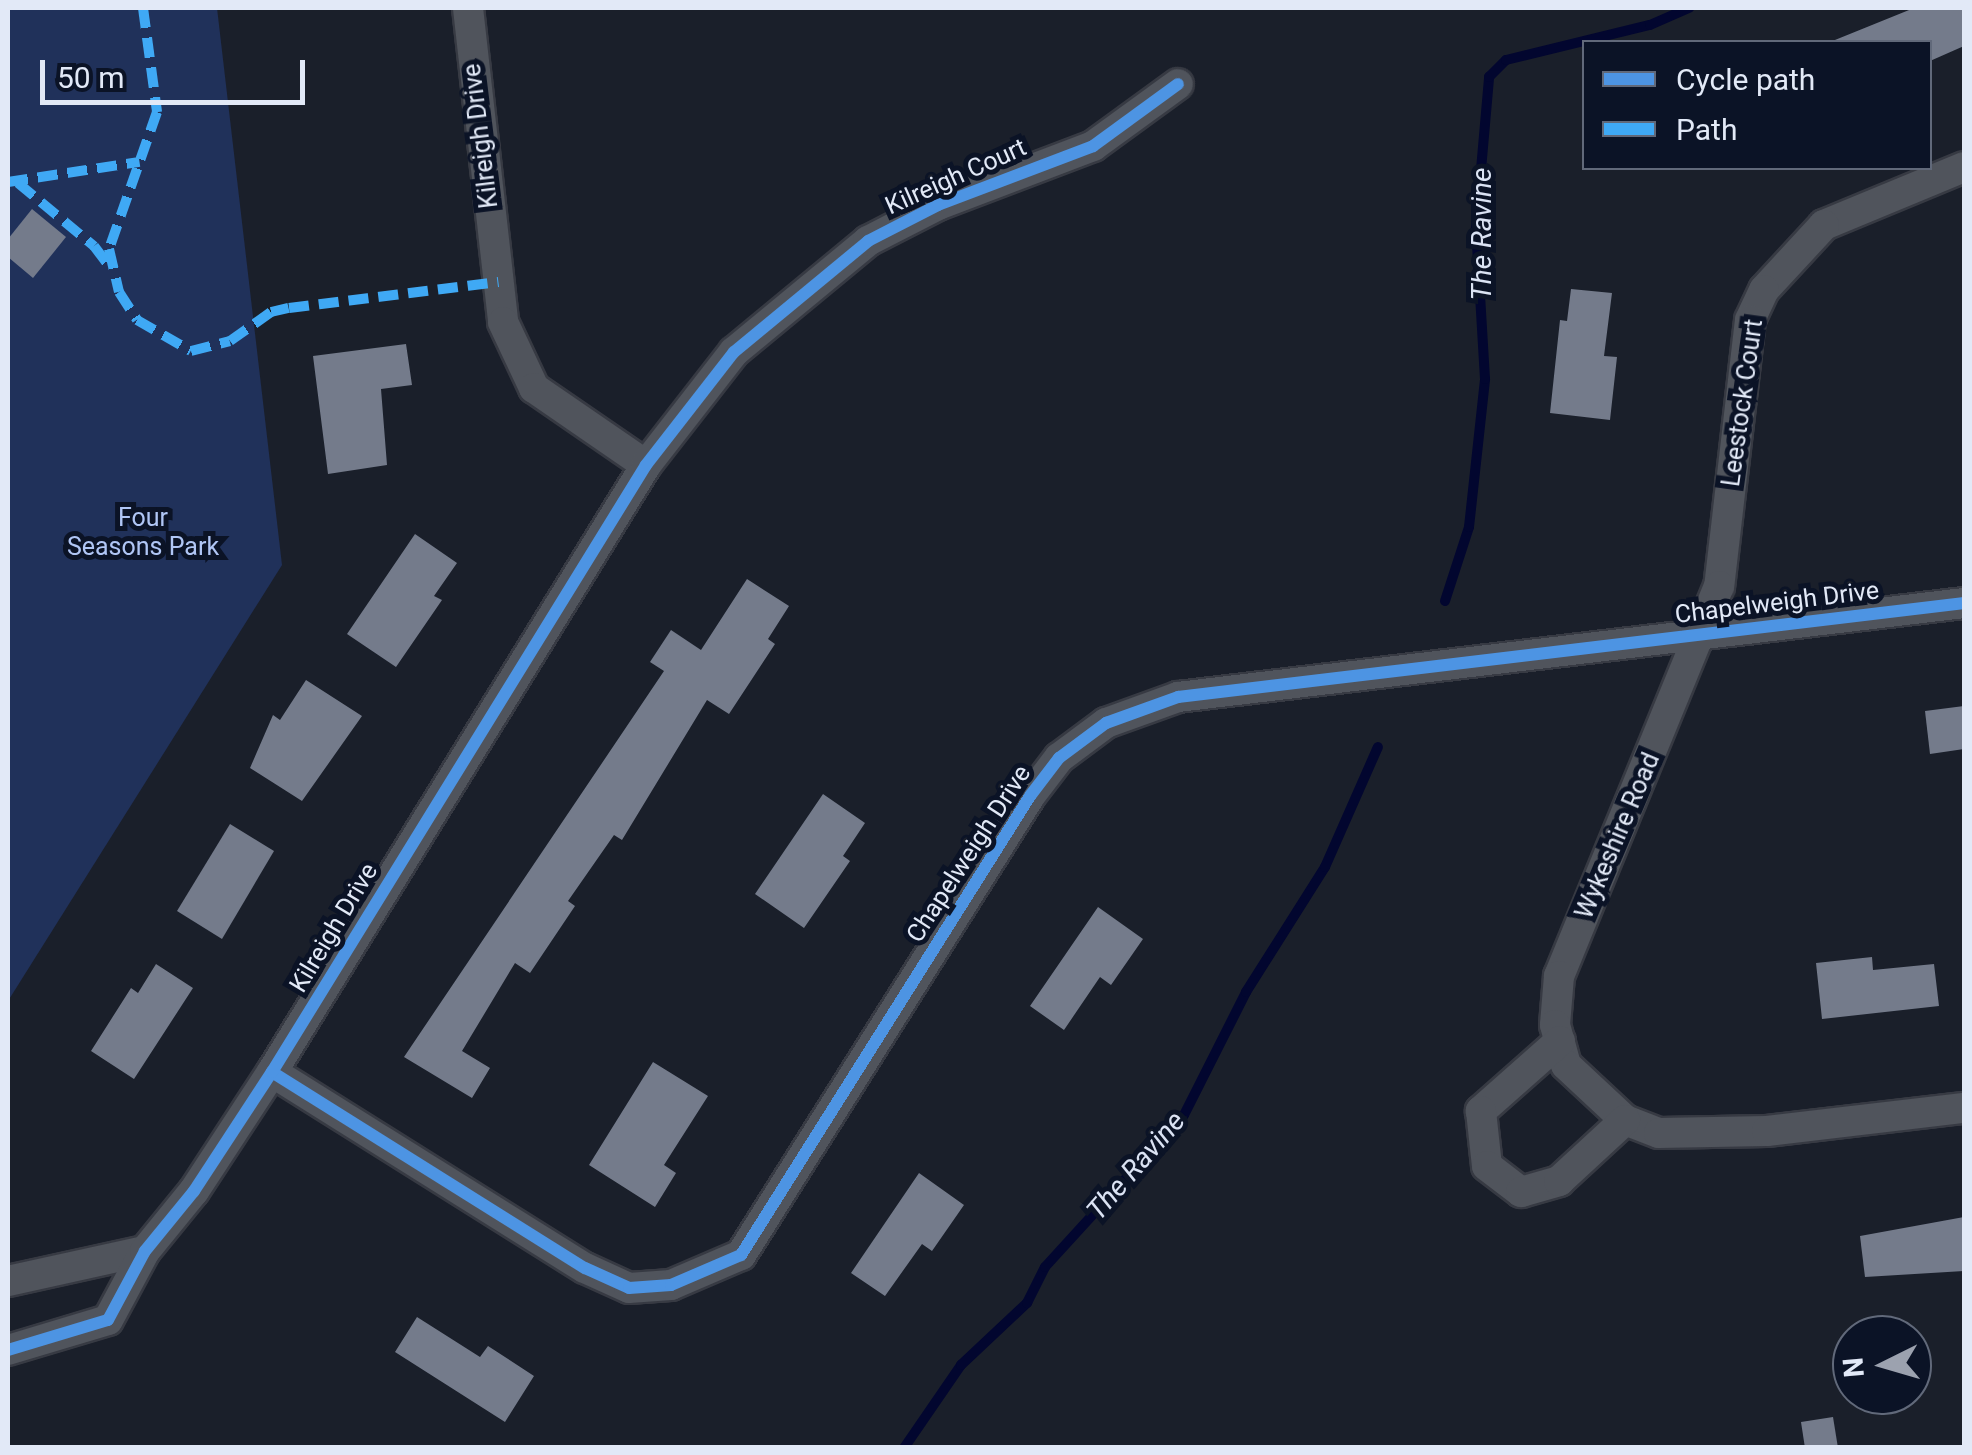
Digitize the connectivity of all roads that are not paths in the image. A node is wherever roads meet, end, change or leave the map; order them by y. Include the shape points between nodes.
1 (468, 8) edge
2 (1178, 84) dead end
3 (1964, 167) edge
4 (646, 464) junction
5 (1964, 603) edge
6 (1702, 635) junction
7 (1560, 1041) junction
8 (272, 1072) junction
9 (1964, 1108) edge
10 (1626, 1120) junction
11 (146, 1251) junction
12 (8, 1281) edge
13 (8, 1350) edge

1 - 4 street, Kilreigh Drive via 510,340 534,388
2 - 4 street, Kilreigh Court via 1093,146 938,205 868,241 734,352
3 - 6 street, Leestock Court via 1824,224 1764,290 1750,320 1720,586
4 - 8 street, Kilreigh Drive
5 - 6 street, Chapelweigh Drive
6 - 7 street, Wykeshire Road via 1559,976
6 - 8 street, Chapelweigh Drive via 1178,697 1106,723 1059,758 1030,796 740,1255 671,1285 630,1288 585,1268
7 - 10 street via 1566,1065
7 - 10 street via 1480,1111 1486,1166 1522,1192 1559,1181
8 - 11 street, Kilreigh Drive via 194,1192
9 - 10 street via 1696,1134 1658,1133
11 - 12 street
11 - 13 street, Kilreigh Drive via 108,1320

